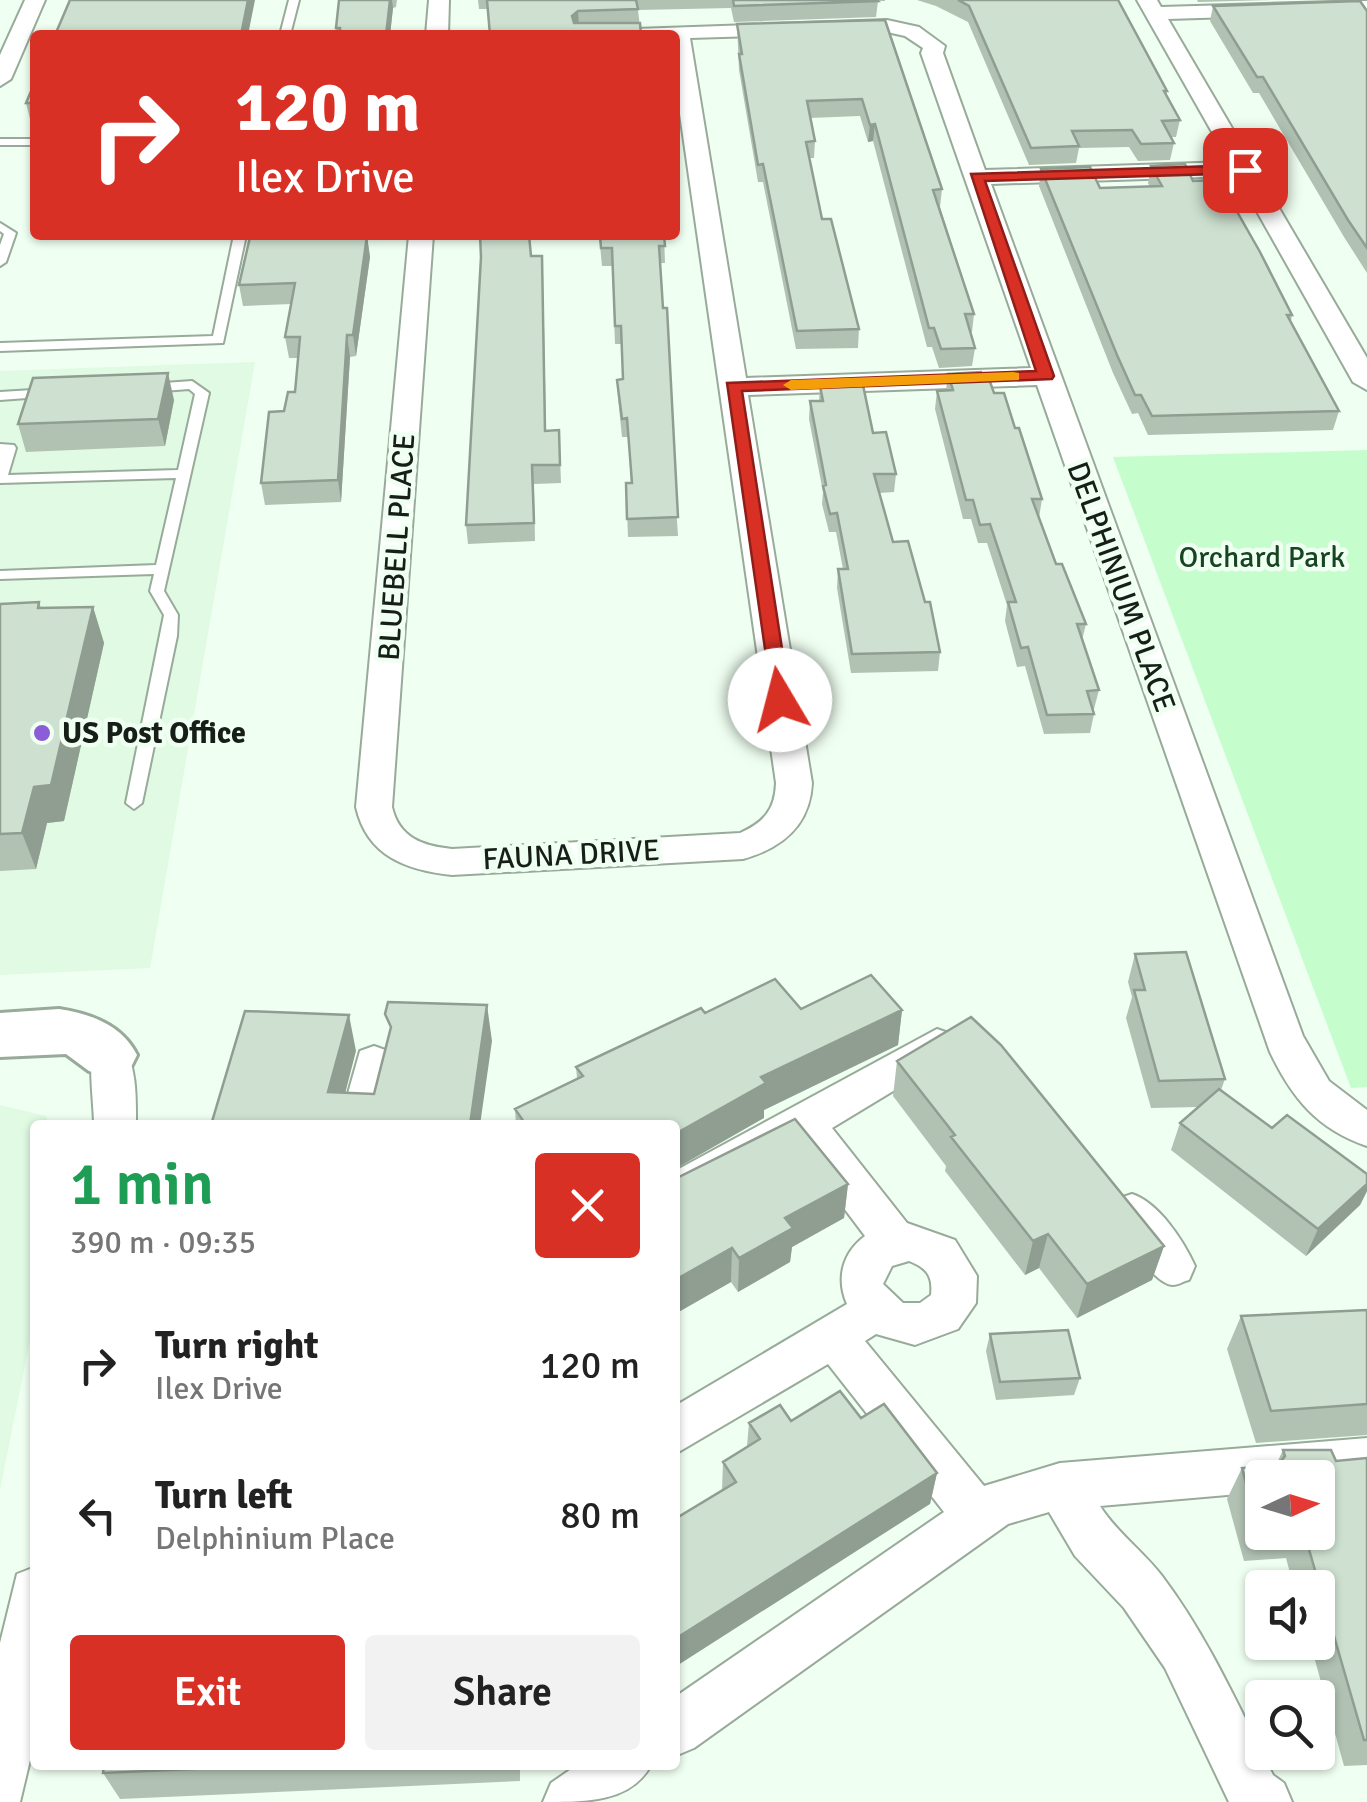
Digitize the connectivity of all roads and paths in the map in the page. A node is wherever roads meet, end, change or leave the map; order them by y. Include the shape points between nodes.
1 (35, 0) edge
2 (294, 0) edge
3 (440, 0) edge
4 (1151, 6) edge
5 (1367, 8) edge
6 (286, 30) edge
7 (437, 30) edge
8 (680, 33) edge
9 (680, 46) edge
10 (3, 66) edge
11 (0, 142) edge
12 (30, 142) edge
13 (1245, 170) junction
14 (976, 177) junction
15 (0, 226) edge
16 (239, 240) edge
17 (421, 240) edge
18 (0, 262) edge
19 (0, 347) edge
20 (1046, 376) junction
21 (1367, 382) edge
22 (733, 387) junction
23 (134, 388) edge
24 (58, 393) edge
25 (0, 396) edge
26 (0, 448) edge
27 (183, 474) junction
28 (0, 478) edge
29 (162, 569) junction
30 (0, 576) edge
31 (134, 803) dead end
32 (401, 849) joint
33 (975, 1033) edge
34 (0, 1035) edge
35 (109, 1055) joint
36 (374, 1062) dead end
37 (115, 1120) edge
38 (361, 1120) edge
39 (804, 1124) junction
40 (1367, 1129) edge
41 (1109, 1184) edge
42 (680, 1189) edge
43 (896, 1243) junction
44 (1173, 1266) dead end
45 (874, 1311) junction
46 (834, 1336) junction
47 (680, 1429) edge
48 (1367, 1461) edge
49 (1060, 1486) junction
50 (978, 1516) junction
51 (30, 1620) edge
52 (680, 1725) edge
53 (617, 1770) edge
54 (0, 1785) edge
55 (570, 1802) edge
56 (1264, 1802) edge

1 - 10 street
2 - 6 lane
3 - 7 street
4 - 5 street
4 - 13 street
8 - 14 street, DELPHINIUM PLACE via 905,29 934,46
9 - 22 street
11 - 12 lane
13 - 14 street
13 - 21 street
14 - 20 street, DELPHINIUM PLACE
15 - 18 lane via 10,232
16 - 19 lane via 219,340
17 - 32 street, BLUEBELL PLACE via 374,806 377,826
20 - 22 street
20 - 40 street, DELPHINIUM PLACE via 1282,1036 1316,1098
22 - 32 street, FAUNA DRIVE via 794,798 782,824 743,846 452,862
23 - 27 lane via 192,385 202,393
24 - 25 lane
26 - 28 lane via 9,448
27 - 28 lane
27 - 29 lane
29 - 30 lane
29 - 31 lane via 157,591 171,615 169,636
33 - 39 street via 959,1032
34 - 35 street via 88,1035
35 - 37 street
36 - 38 street
39 - 42 street
39 - 43 street
41 - 44 street
43 - 45 street via 869,1257 862,1270
43 - 45 street via 939,1253 955,1276 953,1303 933,1322 918,1325
45 - 46 street
46 - 47 street
46 - 50 street
48 - 49 street
49 - 50 street
49 - 56 street via 1093,1540 1142,1590 1183,1650 1254,1794
50 - 52 street
51 - 54 street
53 - 55 street

